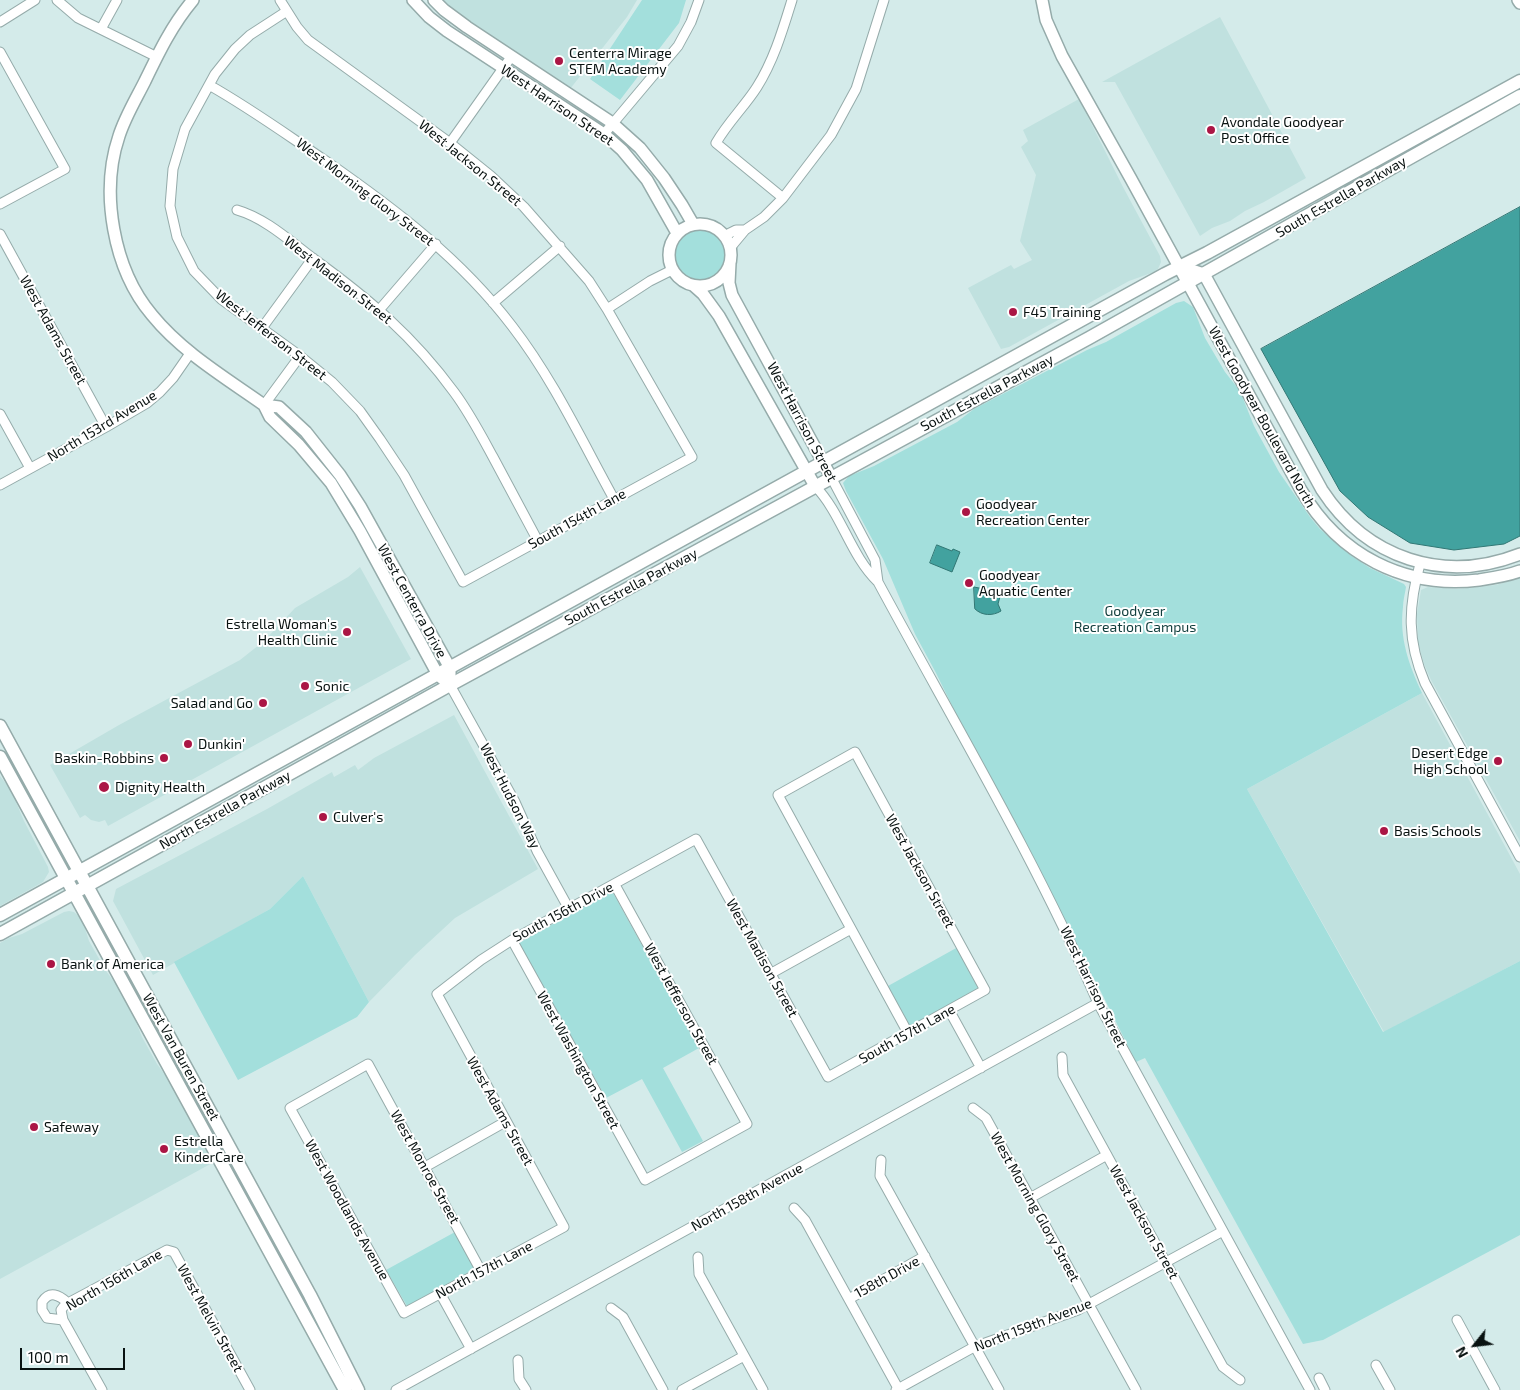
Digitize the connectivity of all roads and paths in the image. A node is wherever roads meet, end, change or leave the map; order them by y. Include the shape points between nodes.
1 (35, 0) edge
2 (57, 0) edge
3 (117, 0) edge
4 (193, 0) edge
5 (280, 0) edge
6 (413, 0) edge
7 (434, 0) edge
8 (700, 0) edge
9 (792, 0) edge
10 (884, 0) edge
11 (1042, 0) edge
12 (1518, 0) edge
13 (1520, 3) edge
14 (287, 11) junction
15 (0, 22) edge
16 (101, 29) junction
17 (0, 52) edge
18 (157, 57) junction
19 (511, 57) junction
20 (504, 68) junction
21 (1520, 81) edge
22 (209, 85) junction
23 (1520, 96) edge
24 (613, 124) junction
25 (604, 134) junction
26 (450, 143) junction
27 (1362, 185) junction
28 (783, 198) junction
29 (1302, 200) junction
30 (0, 204) edge
31 (237, 210) dead end
32 (693, 224) junction
33 (745, 230) junction
34 (677, 233) junction
35 (0, 234) edge
36 (724, 236) junction
37 (1261, 242) junction
38 (436, 244) junction
39 (560, 246) junction
40 (730, 248) junction
41 (313, 258) junction
42 (730, 263) junction
43 (1179, 266) junction
44 (672, 270) junction
45 (1204, 274) junction
46 (1188, 283) junction
47 (694, 286) junction
48 (494, 303) junction
49 (380, 309) junction
50 (607, 309) junction
51 (262, 328) junction
52 (192, 352) junction
53 (300, 356) junction
54 (768, 360) junction
55 (1005, 362) junction
56 (750, 370) junction
57 (970, 403) junction
58 (264, 405) junction
59 (0, 414) edge
60 (106, 427) junction
61 (1303, 454) junction
62 (692, 457) joint
63 (823, 462) junction
64 (333, 465) junction
65 (30, 468) junction
66 (806, 472) junction
67 (323, 473) junction
68 (831, 477) junction
69 (1296, 480) junction
70 (0, 485) edge
71 (815, 486) junction
72 (614, 499) junction
73 (538, 541) junction
74 (1520, 554) edge
75 (1520, 560) edge
76 (1420, 564) junction
77 (1520, 571) edge
78 (1508, 575) junction
79 (1416, 578) junction
80 (463, 582) joint
81 (878, 582) junction
82 (450, 668) junction
83 (438, 675) junction
84 (450, 685) junction
85 (0, 726) edge
86 (0, 757) edge
87 (256, 774) junction
88 (264, 788) junction
89 (696, 839) joint
90 (1520, 858) edge
91 (79, 871) junction
92 (66, 879) junction
93 (615, 885) junction
94 (87, 887) junction
95 (74, 894) junction
96 (568, 909) junction
97 (0, 915) edge
98 (851, 929) junction
99 (0, 934) edge
100 (512, 940) junction
101 (770, 974) junction
102 (986, 990) joint
103 (437, 994) joint
104 (1098, 1003) junction
105 (949, 1010) junction
106 (908, 1033) junction
107 (1062, 1057) dead end
108 (184, 1064) junction
109 (368, 1064) joint
110 (981, 1068) junction
111 (171, 1072) junction
112 (828, 1077) joint
113 (973, 1108) dead end
114 (505, 1122) junction
115 (1107, 1155) junction
116 (881, 1160) dead end
117 (424, 1167) junction
118 (645, 1180) joint
119 (1030, 1198) junction
120 (794, 1208) dead end
121 (564, 1226) joint
122 (1223, 1231) junction
123 (167, 1250) joint
124 (925, 1256) junction
125 (698, 1257) dead end
126 (1166, 1262) junction
127 (481, 1271) junction
128 (440, 1293) junction
129 (849, 1298) junction
130 (68, 1303) junction
131 (1089, 1304) junction
132 (611, 1308) dead end
133 (404, 1313) joint
134 (63, 1320) junction
135 (1457, 1320) dead end
136 (974, 1347) junction
137 (471, 1349) junction
138 (744, 1356) junction
139 (518, 1360) dead end
140 (1376, 1365) dead end
141 (1319, 1378) dead end
142 (1240, 1380) dead end
143 (102, 1390) edge
144 (250, 1390) edge
145 (344, 1390) edge
146 (358, 1390) edge
147 (396, 1390) edge
148 (526, 1390) edge
149 (663, 1390) edge
150 (682, 1390) edge
151 (763, 1390) edge
152 (898, 1390) edge
153 (999, 1390) edge
154 (1136, 1390) edge
155 (1310, 1390) edge
156 (1325, 1390) edge
157 (1390, 1390) edge
158 (1495, 1390) edge

1 - 15 street
2 - 16 street via 78,18
3 - 16 street
4 - 18 street, West Centerra Drive via 169,33
5 - 14 street, West Jackson Street
6 - 20 street, West Harrison Street via 429,17
7 - 19 street, West Harrison Street via 459,22
8 - 24 street via 678,46
9 - 28 street via 770,64 757,88 716,143
10 - 28 street via 856,89 831,135
11 - 43 street, West Goodyear Boulevard North via 1046,20 1059,50
12 - 13 street
14 - 22 street, West Jefferson Street via 245,39
14 - 26 street, West Jackson Street via 308,40
16 - 18 street
17 - 30 street via 65,169
18 - 52 street, West Centerra Drive via 118,136 111,175 110,206 121,259 140,298 164,329
19 - 20 street
19 - 24 street, West Harrison Street
20 - 25 street, West Harrison Street
20 - 26 street
21 - 29 main road, South Estrella Parkway
22 - 38 street, West Morning Glory Street via 246,106 379,198
22 - 51 street, West Jefferson Street via 185,129 172,169 170,206 177,237 194,271 221,299
23 - 27 main road, South Estrella Parkway
24 - 25 street
24 - 32 street, West Harrison Street via 640,148 658,170
25 - 34 street, West Harrison Street via 647,180
26 - 39 street, West Jackson Street via 491,176
27 - 29 main road via 1320,199
27 - 37 main road, South Estrella Parkway
28 - 33 street
29 - 37 main road via 1298,212 1269,231
29 - 43 main road, South Estrella Parkway
31 - 41 street, West Madison Street
32 - 34 street
32 - 36 street via 712,226
33 - 36 street
33 - 40 street
34 - 44 street via 668,251
35 - 60 street, West Adams Street
36 - 40 street
37 - 45 main road, South Estrella Parkway
38 - 48 street, West Morning Glory Street
38 - 49 street
39 - 48 street
39 - 50 street, West Jackson Street
40 - 42 street
41 - 49 street, West Madison Street
41 - 51 street
42 - 47 street via 720,279 712,284
42 - 54 street, West Harrison Street via 732,295
43 - 45 street
43 - 46 street, West Goodyear Boulevard North
43 - 55 main road, South Estrella Parkway
44 - 47 street via 678,278
44 - 50 street
45 - 46 main road, South Estrella Parkway
45 - 61 street, West Goodyear Boulevard North
46 - 57 main road, South Estrella Parkway
46 - 69 street, West Goodyear Boulevard North
47 - 56 street, West Harrison Street via 712,305
48 - 72 street, West Morning Glory Street via 534,356
49 - 73 street, West Madison Street via 456,393
50 - 62 street, West Jackson Street
51 - 53 street, West Jefferson Street
52 - 58 street, West Centerra Drive
52 - 60 street, North 153rd Avenue via 160,392
53 - 58 street
53 - 80 street, West Jefferson Street via 332,382 380,439 404,475
54 - 56 street
54 - 63 street, West Harrison Street
55 - 57 main road via 1000,379 978,390
55 - 63 main road, South Estrella Parkway
56 - 66 street, West Harrison Street
57 - 68 main road, South Estrella Parkway
58 - 64 street, West Centerra Drive via 279,407 306,432
58 - 67 street, West Centerra Drive via 270,418
59 - 65 street
60 - 65 street, North 153rd Avenue
61 - 69 street via 1301,474
61 - 76 street, West Goodyear Boulevard North via 1322,490 1345,519 1377,545
62 - 72 street, South 154th Lane
63 - 66 main road, South Estrella Parkway
63 - 68 street, West Harrison Street
64 - 67 street
64 - 82 street, West Centerra Drive via 360,506
65 - 70 street, North 153rd Avenue
66 - 71 street, West Harrison Street
66 - 82 main road, South Estrella Parkway
67 - 83 street, West Centerra Drive via 360,531
68 - 71 main road, South Estrella Parkway
68 - 81 street, West Harrison Street via 875,560
69 - 79 street, West Goodyear Boulevard North via 1318,516 1347,544 1376,563
71 - 81 street, West Harrison Street via 826,498 868,572
71 - 84 main road, South Estrella Parkway
72 - 73 street, South 154th Lane
73 - 80 street, South 154th Lane
74 - 76 street, West Goodyear Boulevard North via 1472,567
75 - 78 street
76 - 79 street
77 - 78 street, West Goodyear Boulevard North
78 - 79 street, West Goodyear Boulevard North via 1465,582
79 - 90 street via 1410,634 1418,667
81 - 104 street, West Harrison Street via 1025,852
82 - 83 main road, North Estrella Parkway
82 - 84 street, West Centerra Drive
83 - 84 street, West Centerra Drive
83 - 87 main road, North Estrella Parkway
84 - 88 main road, North Estrella Parkway
84 - 96 street, West Hudson Way via 516,802
85 - 91 main road, West Van Buren Street
86 - 92 main road, West Van Buren Street
87 - 88 main road
87 - 91 main road, North Estrella Parkway
88 - 94 main road, North Estrella Parkway
89 - 93 street, South 156th Drive
89 - 101 street, West Madison Street
91 - 92 main road, North Estrella Parkway
91 - 94 main road, West Van Buren Street
92 - 95 main road, West Van Buren Street
92 - 97 main road, North Estrella Parkway
93 - 96 street, South 156th Drive
93 - 118 street, West Jefferson Street via 747,1124
94 - 95 main road, North Estrella Parkway
94 - 108 main road, West Van Buren Street
95 - 99 main road, North Estrella Parkway
95 - 111 main road, West Van Buren Street
96 - 100 street, South 156th Drive
98 - 101 street
98 - 102 street, West Jackson Street via 778,795 855,752
98 - 106 street
100 - 103 street, South 156th Drive
100 - 118 street, West Washington Street
101 - 112 street, West Madison Street
102 - 105 street, South 157th Lane
103 - 114 street, West Adams Street
104 - 110 street, North 158th Avenue
104 - 122 street, West Harrison Street
105 - 106 street, South 157th Lane
105 - 110 street
106 - 112 street, South 157th Lane
107 - 115 street, West Jackson Street via 1063,1075
108 - 111 main road
108 - 146 main road, West Van Buren Street
109 - 117 street, West Monroe Street
109 - 133 street, West Woodlands Avenue via 290,1108
110 - 137 street, North 158th Avenue
111 - 145 main road, West Van Buren Street
113 - 119 street, West Morning Glory Street via 986,1118
114 - 117 street
114 - 121 street, West Adams Street
115 - 119 street
115 - 126 street, West Jackson Street
116 - 124 street via 880,1176
117 - 127 street, West Monroe Street
119 - 131 street, West Morning Glory Street
120 - 129 street via 806,1220
121 - 127 street, North 157th Lane
122 - 126 street, North 159th Avenue
122 - 155 street, West Harrison Street
123 - 130 street, North 156th Lane
123 - 144 street, West Melvin Street via 174,1252
124 - 129 street, 158th Drive
124 - 136 street
125 - 138 street via 699,1274
126 - 131 street, North 159th Avenue
126 - 142 street, West Jackson Street via 1223,1367
127 - 128 street, North 157th Lane
128 - 133 street, North 157th Lane
128 - 137 street
129 - 152 street
130 - 134 street, North 156th Lane via 61,1310
130 - 134 street via 54,1294 42,1302 47,1318
131 - 136 street, North 159th Avenue
131 - 154 street, West Morning Glory Street
132 - 149 street via 623,1317
134 - 143 street
135 - 158 street
136 - 152 street, North 159th Avenue
136 - 153 street
137 - 147 street, North 158th Avenue
138 - 150 street
138 - 151 street
139 - 148 street via 519,1379
140 - 157 street
141 - 156 street

